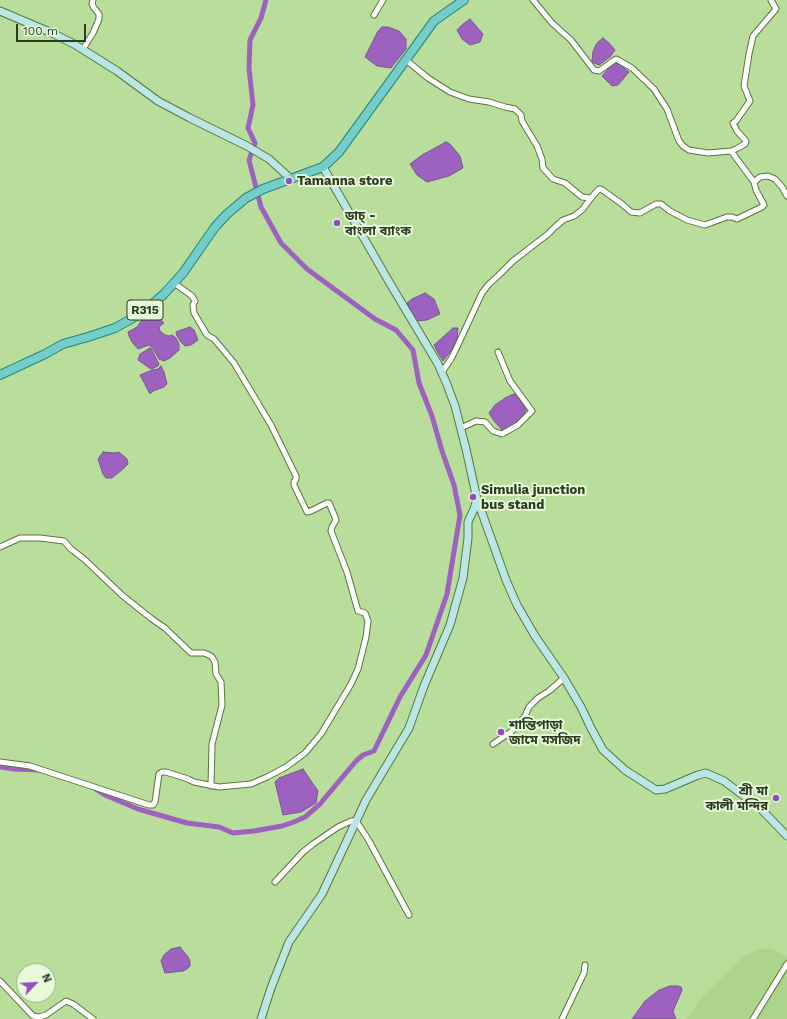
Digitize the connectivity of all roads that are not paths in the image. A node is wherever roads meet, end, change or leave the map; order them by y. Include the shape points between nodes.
1 (94, 0) edge
2 (383, 0) edge
3 (464, 0) edge
4 (533, 0) edge
5 (771, 0) edge
6 (0, 11) edge
7 (374, 15) dead end
8 (83, 49) junction
9 (406, 60) junction
10 (731, 151) junction
11 (323, 168) junction
12 (291, 179) junction
13 (754, 182) junction
14 (787, 196) edge
15 (591, 198) junction
16 (174, 284) junction
17 (498, 352) dead end
18 (442, 372) junction
19 (0, 376) edge
20 (460, 428) junction
21 (477, 498) junction
22 (0, 547) edge
23 (564, 678) junction
24 (493, 744) dead end
25 (0, 762) edge
26 (211, 786) junction
27 (356, 821) junction
28 (787, 836) edge
29 (275, 882) dead end
30 (409, 915) dead end
31 (787, 964) edge
32 (585, 965) dead end
33 (0, 981) edge
34 (93, 1019) edge
35 (261, 1019) edge
36 (562, 1019) edge
37 (753, 1019) edge

1 - 8 street via 92,4 99,18
2 - 7 street
3 - 9 main road, R315 via 434,21
4 - 10 street via 552,23 571,40 594,70 599,71 616,59 632,68 654,89 667,109 683,146 689,150 708,153
5 - 10 street via 776,9 753,36 749,54 744,86 750,101 733,123 746,141
6 - 8 street
8 - 12 street via 158,101 269,159
9 - 11 main road, R315 via 339,152
9 - 15 street via 450,92 515,109 521,115 537,146 543,168 553,179 565,184 582,197
10 - 13 street
11 - 12 main road, R315
11 - 18 street
12 - 16 main road, R315 via 246,198 227,214
13 - 14 street via 760,177 768,176 775,179
13 - 15 street via 764,205 762,207 737,219 727,217 705,225 687,220 661,204 640,213 631,212 599,189
15 - 18 street via 582,210 563,220 489,284
16 - 19 main road, R315 via 142,312 115,328 62,344
16 - 26 street via 192,296 195,302 194,313 207,335 214,339 234,363 271,425 296,476 294,485 307,512 329,503 336,520 331,531 358,611 365,613 368,621 358,669 351,684 321,734 305,753 286,767 251,784
17 - 20 street via 510,381 532,411 518,425 502,434 493,431 486,422 476,421
18 - 20 street
20 - 21 street
21 - 23 street via 517,605
21 - 27 street via 468,522 463,578 450,625 409,728
22 - 26 street via 20,538 64,541 123,596 165,628 191,653 212,657 220,682 222,704 212,744
23 - 24 street via 529,707 512,731
23 - 28 street via 603,750 625,770 656,790 666,789 706,773 724,781 760,808
25 - 26 street via 30,766 149,805 155,802 159,774 162,772
27 - 29 street via 338,827 313,844
27 - 30 street
27 - 35 street via 322,894 289,942
31 - 37 street
32 - 36 street via 584,973
33 - 34 street via 33,1016 46,1015 66,1001

